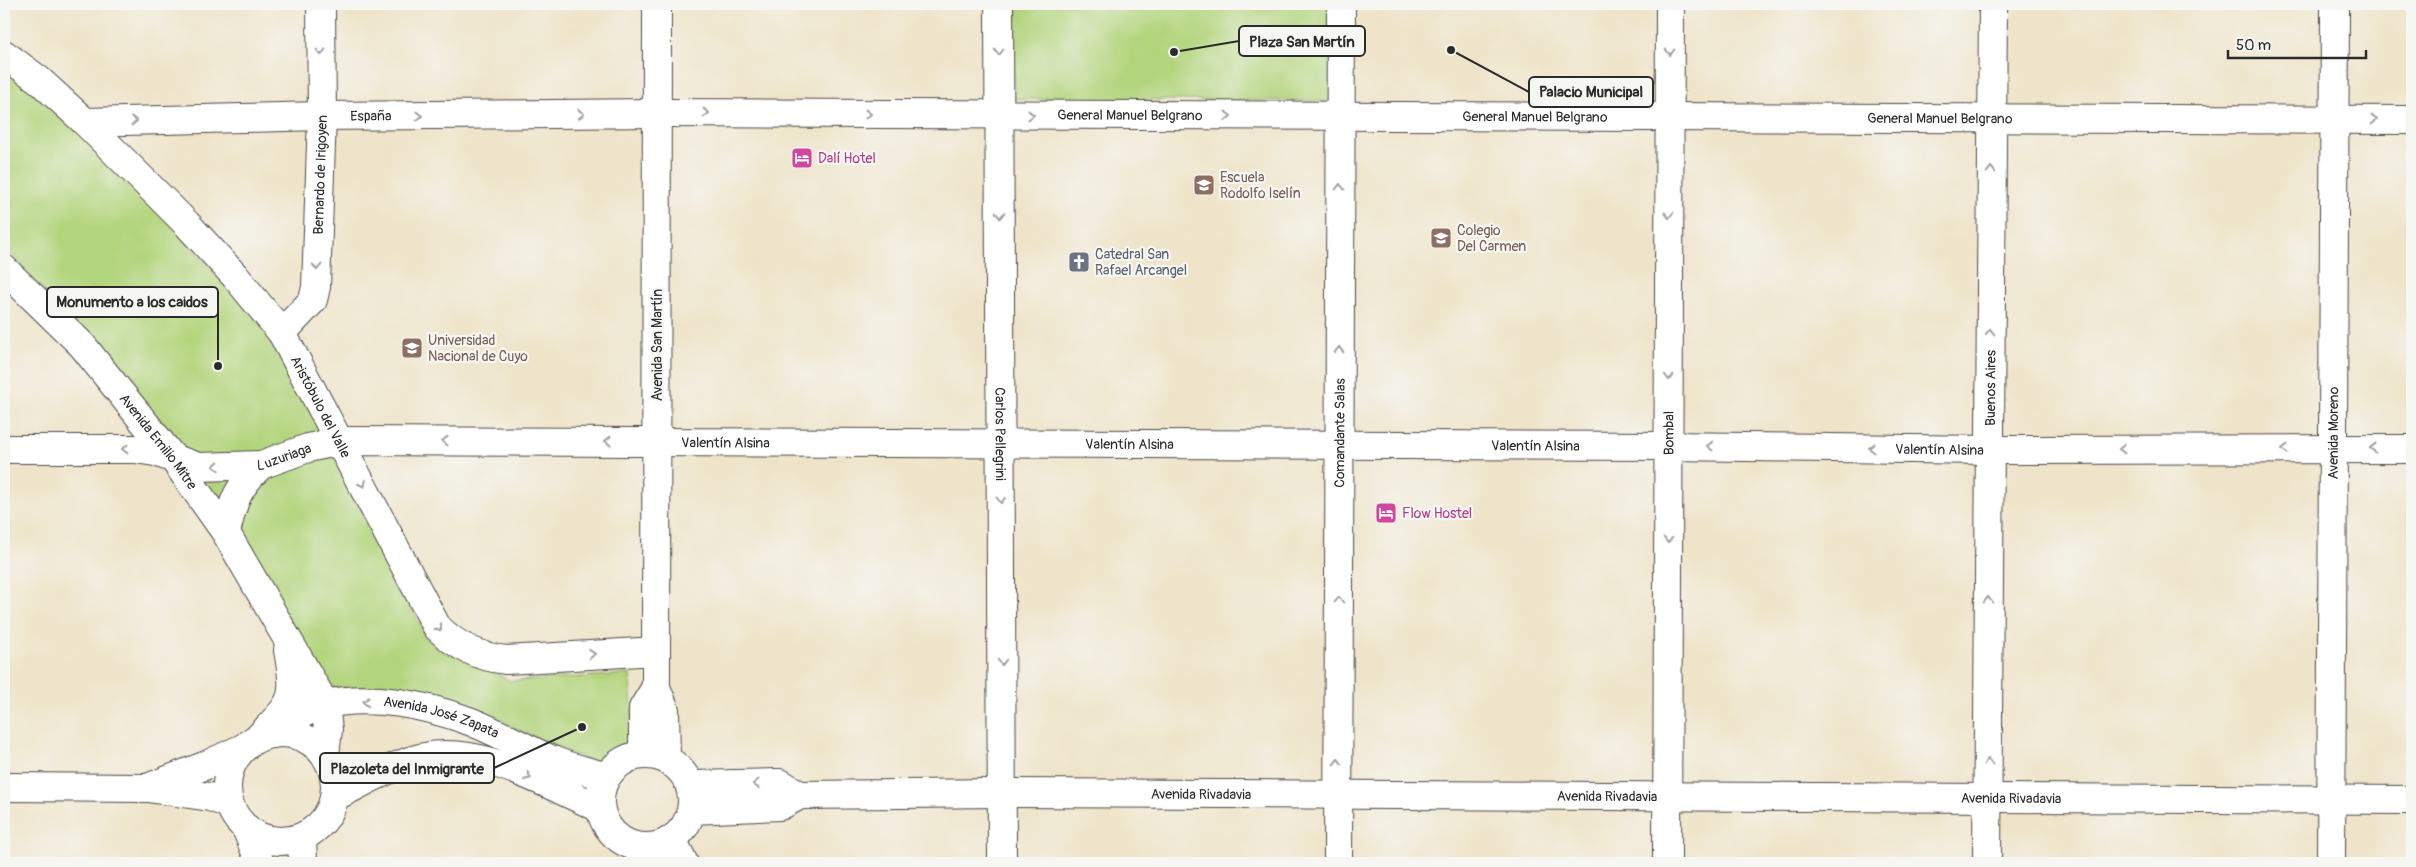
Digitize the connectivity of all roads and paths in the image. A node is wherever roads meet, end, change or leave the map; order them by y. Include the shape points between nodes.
1 (321, 4) edge
2 (657, 4) edge
3 (999, 4) edge
4 (1340, 4) edge
5 (1670, 4) edge
6 (1993, 4) edge
7 (2335, 4) edge
8 (4, 54) edge
9 (657, 113) junction
10 (999, 114) junction
11 (322, 116) junction
12 (1340, 116) junction
13 (1669, 117) junction
14 (1991, 119) junction
15 (2335, 120) junction
16 (2412, 120) edge
17 (85, 122) junction
18 (4, 269) edge
19 (282, 333) junction
20 (340, 441) junction
21 (656, 442) junction
22 (1001, 443) junction
23 (1339, 444) junction
24 (1669, 446) junction
25 (2334, 448) junction
26 (4, 449) edge
27 (2412, 449) edge
28 (1989, 450) junction
29 (173, 458) junction
30 (261, 465) junction
31 (226, 533) junction
32 (286, 636) junction
33 (656, 650) junction
34 (325, 704) junction
35 (259, 740) junction
36 (325, 755) junction
37 (654, 756) junction
38 (606, 776) junction
39 (4, 788) edge
40 (147, 788) junction
41 (1002, 792) junction
42 (1338, 794) junction
43 (1668, 796) junction
44 (334, 798) junction
45 (691, 798) junction
46 (1988, 799) junction
47 (2332, 800) junction
48 (2412, 800) edge
49 (230, 804) junction
50 (600, 808) junction
51 (246, 828) junction
52 (302, 837) junction
53 (672, 839) junction
54 (641, 855) edge
55 (260, 863) edge
56 (303, 863) edge
57 (684, 863) edge
58 (1002, 863) edge
59 (1338, 863) edge
60 (1667, 863) edge
61 (1987, 863) edge
62 (2331, 863) edge

1 -> 11 street, Bernardo de Irigoyen
2 - 9 street, Avenida San Martín
3 -> 10 street, Carlos Pellegrini
4 - 12 street, Comandante Salas
5 -> 13 street, Bombal
6 - 14 street, Buenos Aires
7 - 15 street, Avenida Moreno
8 - 17 street, Aristóbulo del Valle via 39,80
9 -> 10 street, General Manuel Belgrano
11 -> 9 street, España
9 - 21 street, Avenida San Martín
10 -> 12 street, General Manuel Belgrano
10 -> 22 street, Carlos Pellegrini
17 -> 11 street, España
11 -> 19 street, Bernardo de Irigoyen via 316,287 313,300
12 - 13 street, General Manuel Belgrano
23 -> 12 street, Comandante Salas
13 - 14 street, General Manuel Belgrano
13 -> 24 street, Bombal
14 - 15 street, General Manuel Belgrano
28 -> 14 street, Buenos Aires
15 -> 16 street, General Manuel Belgrano
15 - 25 street, Avenida Moreno
17 - 19 street, Aristóbulo del Valle via 187,224
18 - 29 street, Avenida Emilio Mitre via 82,345
19 - 20 street, Aristóbulo del Valle
21 -> 20 street, Luzuriaga
20 - 30 street, Luzuriaga via 308,448
20 -> 33 street, Aristóbulo del Valle via 437,627 452,642 488,658 506,660
21 - 22 street, Valentín Alsina
21 - 33 street, Avenida San Martín
22 - 23 street, Valentín Alsina
22 -> 41 street, Carlos Pellegrini
23 - 24 street, Valentín Alsina
42 -> 23 street, Comandante Salas
28 -> 24 street, Valentín Alsina
24 -> 43 street, Bombal
27 -> 25 street, Valentín Alsina
25 -> 28 street, Valentín Alsina
25 - 47 street, Avenida Moreno
29 -> 26 street, Luzuriaga via 135,449
46 -> 28 street, Buenos Aires
30 -> 29 street, Luzuriaga via 198,467
29 - 31 street, Avenida Emilio Mitre
30 - 31 street via 244,482 235,498
31 - 32 street, Avenida Emilio Mitre
32 - 34 street, Avenida Emilio Mitre
32 - 35 street, Avenida Emilio Mitre via 294,685 292,698
33 - 37 street, Avenida San Martín via 656,687 665,710
34 - 35 street, Avenida José Zapata
34 - 36 street, Avenida Emilio Mitre via 328,730
38 -> 34 street, Avenida José Zapata via 556,762 468,721 432,710 378,702
35 - 36 street, Avenida José Zapata via 288,733 302,737
35 - 40 street, Avenida José Zapata
35 - 49 street, Avenida José Zapata via 235,759 227,789
36 - 44 street via 333,776
37 - 38 street via 629,758
37 - 45 street via 685,774
38 - 50 street
39 - 40 street, Avenida José Zapata
40 - 49 street via 210,797
41 - 42 street, Avenida Rivadavia
41 - 45 street, Avenida Rivadavia via 800,795 780,783
41 - 58 street, Carlos Pellegrini
42 - 43 street, Avenida Rivadavia
42 - 59 street, Comandante Salas
43 - 46 street, Avenida Rivadavia
43 - 60 street, Bombal
44 -> 50 street, Avenida José Zapata via 421,757 447,754 474,758 512,770
44 - 52 street via 328,814
45 - 53 street via 688,821
46 - 47 street, Avenida Rivadavia
46 - 61 street, Buenos Aires
47 - 48 street, Avenida Rivadavia
47 - 62 street, Avenida Moreno
49 - 51 street, Avenida José Zapata
50 - 54 street via 604,822 614,834
51 - 52 street, Avenida José Zapata via 272,840 288,841
51 - 55 street
52 - 56 street
53 - 54 street
53 - 57 street

